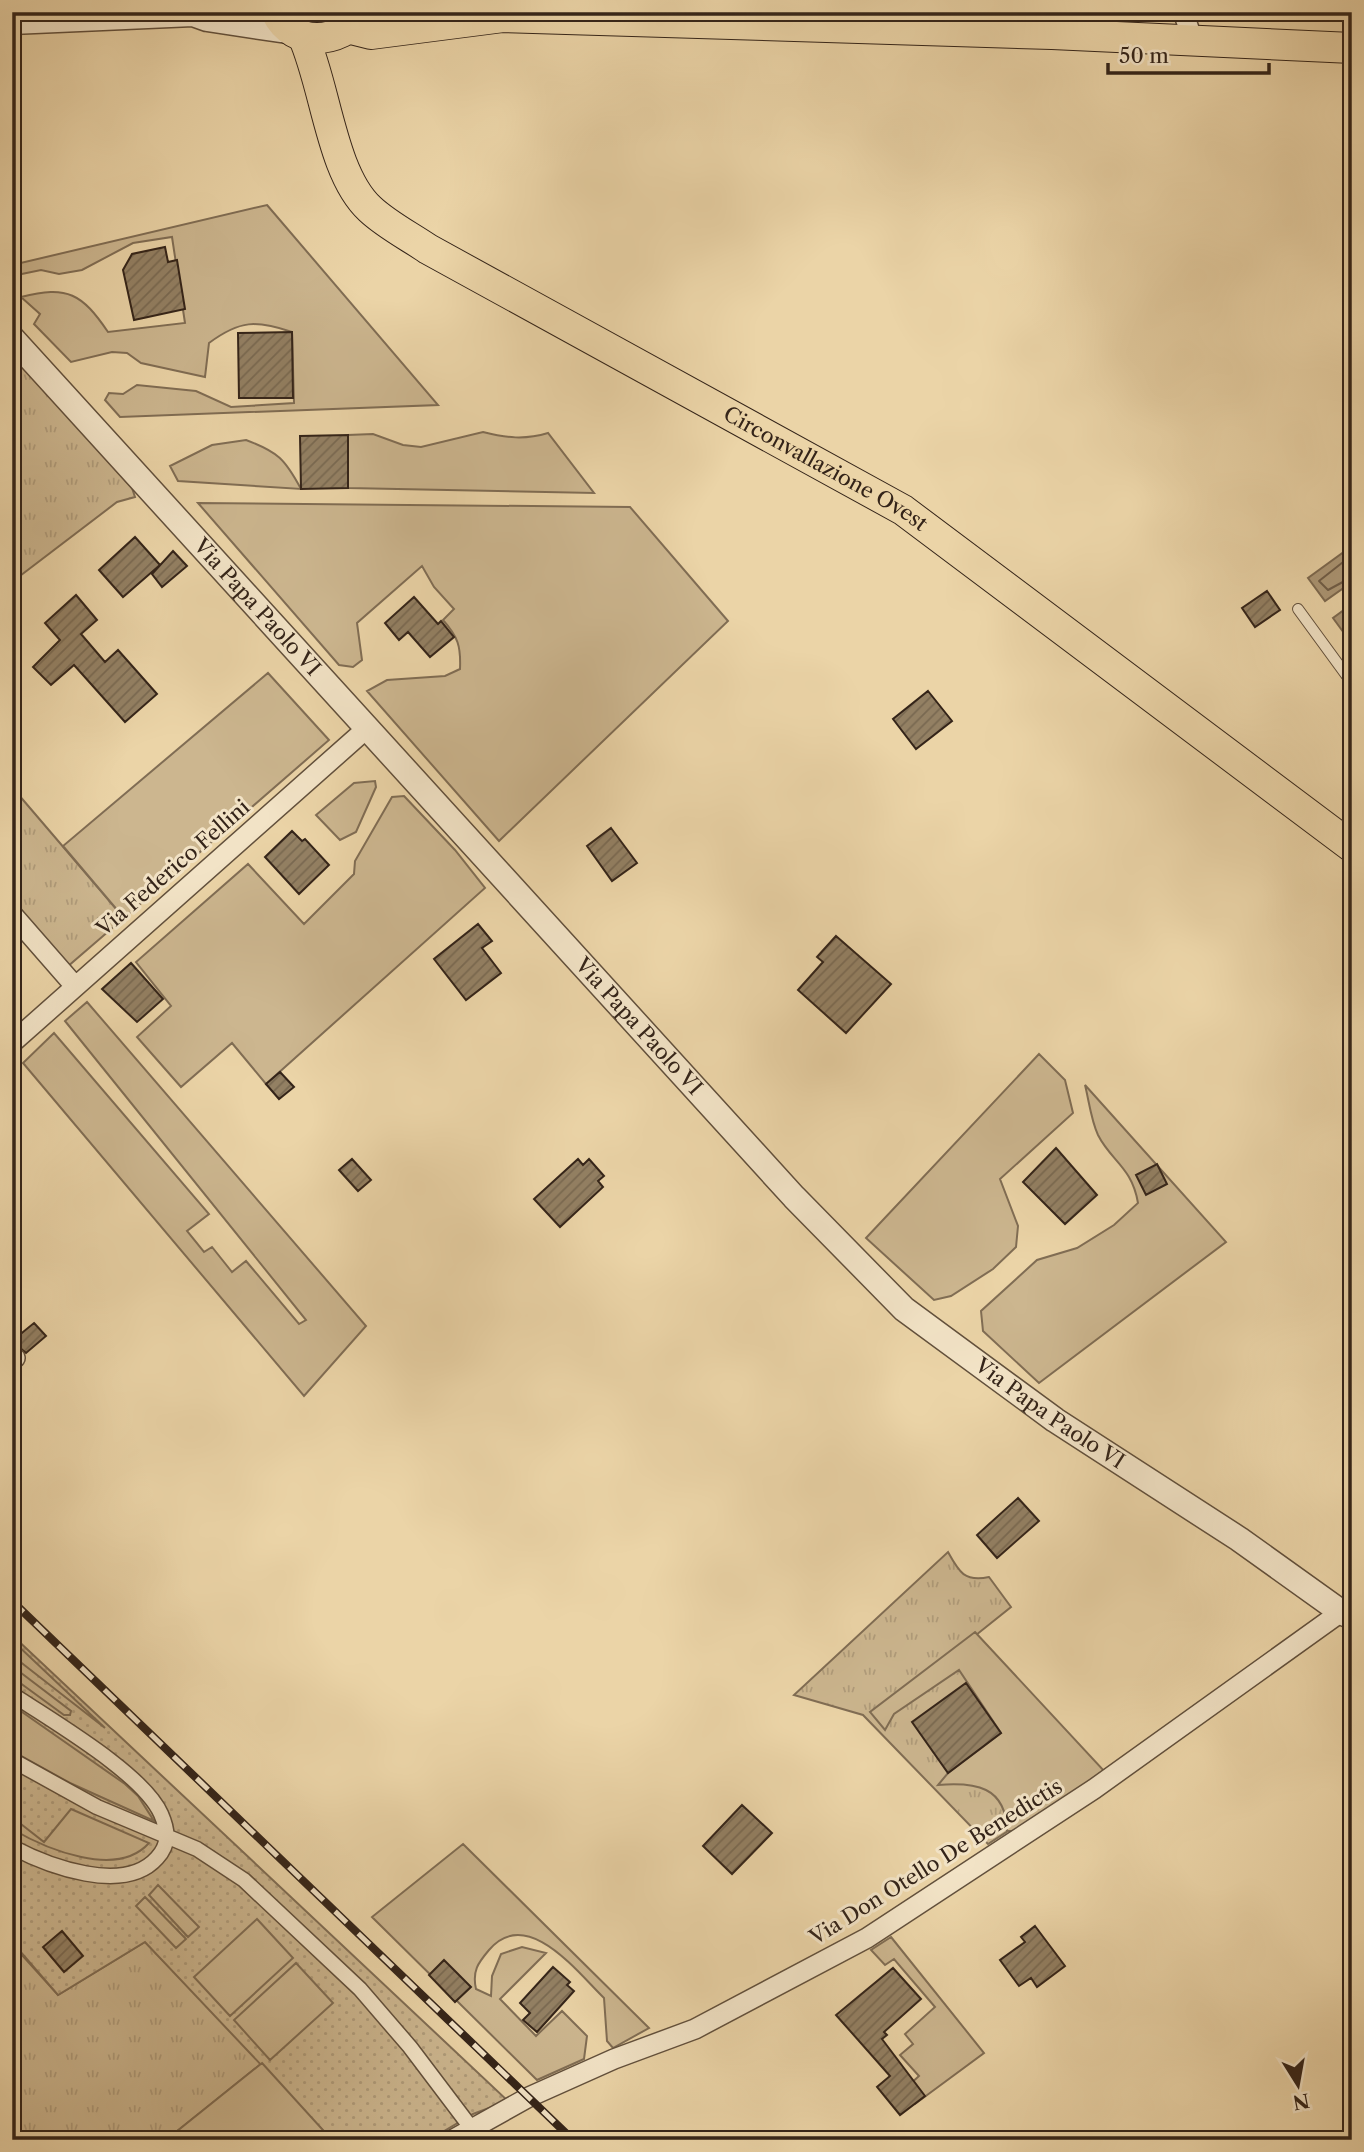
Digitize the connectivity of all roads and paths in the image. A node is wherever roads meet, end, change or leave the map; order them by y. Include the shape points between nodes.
1 (195, 13) edge
2 (494, 15) edge
3 (12, 22) edge
4 (350, 26) edge
5 (1188, 26) edge
6 (291, 27) edge
7 (1352, 48) edge
8 (324, 94) junction
9 (12, 338) edge
10 (1297, 609) dead end
11 (1352, 683) edge
12 (365, 730) junction
13 (1352, 847) edge
14 (12, 914) edge
15 (74, 985) junction
16 (12, 1043) edge
17 (1346, 1615) edge
18 (12, 1694) edge
19 (12, 1760) edge
20 (167, 1836) junction
21 (12, 1847) edge
22 (472, 2129) junction
23 (452, 2140) edge

1 - 3 street
1 - 6 street
2 - 4 main road via 371,34
2 - 5 main road
4 - 6 main road via 319,39
4 - 8 main road via 328,58
5 - 7 main road
6 - 8 main road
8 - 13 main road, Circonvallazione Ovest via 343,170 369,209 428,249 903,509
9 - 12 street, Via Papa Paolo VI
10 - 11 lane
12 - 15 street, Via Federico Fellini
12 - 17 street, Via Papa Paolo VI via 810,1214 904,1309 1055,1420 1239,1539
14 - 15 street
15 - 16 street, Via Federico Fellini
17 - 22 street, Via Don Otello De Benedictis via 867,1938 695,2029 529,2097
18 - 20 street via 142,1788 160,1812
19 - 20 street via 97,1807
20 - 21 street via 165,1848 146,1867 117,1875 82,1873
20 - 22 street via 221,1862 312,1942 388,2021
22 - 23 street, Via Don Otello De Benedictis

